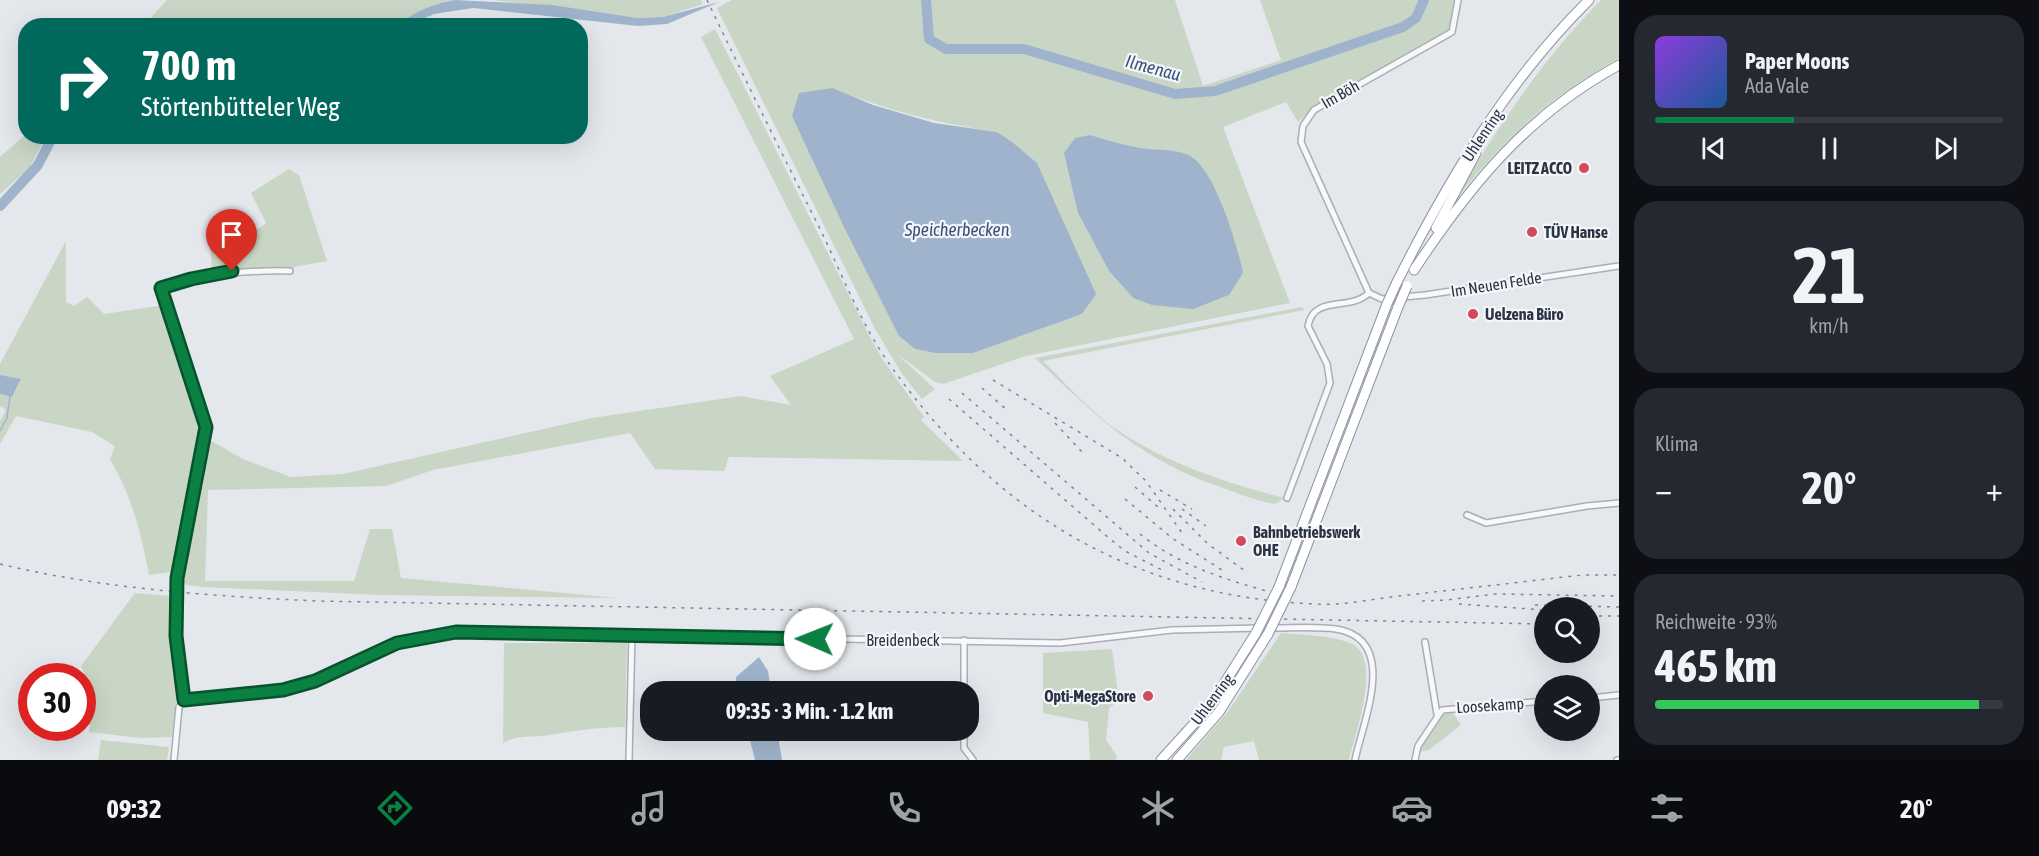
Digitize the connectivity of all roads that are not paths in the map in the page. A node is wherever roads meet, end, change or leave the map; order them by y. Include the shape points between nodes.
1 (1458, 0) edge
2 (1589, 0) edge
3 (1619, 65) edge
4 (1507, 98) junction
5 (1619, 266) edge
6 (1414, 270) junction
7 (290, 271) dead end
8 (1371, 295) junction
9 (1287, 498) dead end
10 (1619, 503) edge
11 (1467, 515) dead end
12 (632, 635) junction
13 (964, 640) junction
14 (1425, 642) dead end
15 (964, 681) edge
16 (1619, 696) edge
17 (1600, 697) edge
18 (184, 700) junction
19 (1534, 702) edge
20 (1437, 714) junction
21 (964, 741) edge
22 (174, 760) edge
23 (629, 760) edge
24 (973, 760) edge
25 (1161, 760) edge
26 (1177, 760) edge
27 (1355, 760) edge
28 (1415, 760) edge

1 - 8 street, Im Böh via 1452,32 1314,110 1303,126 1301,142
2 - 4 highway, Uhlenring
3 - 6 highway via 1566,97 1522,133 1472,188
4 - 6 highway
4 - 25 highway, Uhlenring, bridge via 1446,189 1396,284 1278,587 1256,633 1215,699
5 - 8 street, Im Neuen Felde via 1425,295 1382,299
6 - 26 highway, Uhlenring, bridge via 1291,587 1268,634 1219,712
7 - 18 street via 232,271 161,288 206,427 177,578 176,636
8 - 9 street via 1355,303 1321,307 1310,317 1310,333 1327,364 1330,383
10 - 11 street via 1486,524
12 - 13 street, Breidenbeck
12 - 18 street, Breidenbeck via 435,634 397,643 315,681 283,690
12 - 23 street
13 - 15 street
13 - 27 street, Breidenbeck via 1078,642 1203,628 1341,630 1364,644 1374,668
14 - 20 street, Loosekamp
16 - 17 street
18 - 22 street via 179,707
19 - 20 street, Loosekamp via 1448,707
20 - 28 street, Loosekamp via 1418,746
21 - 24 street

